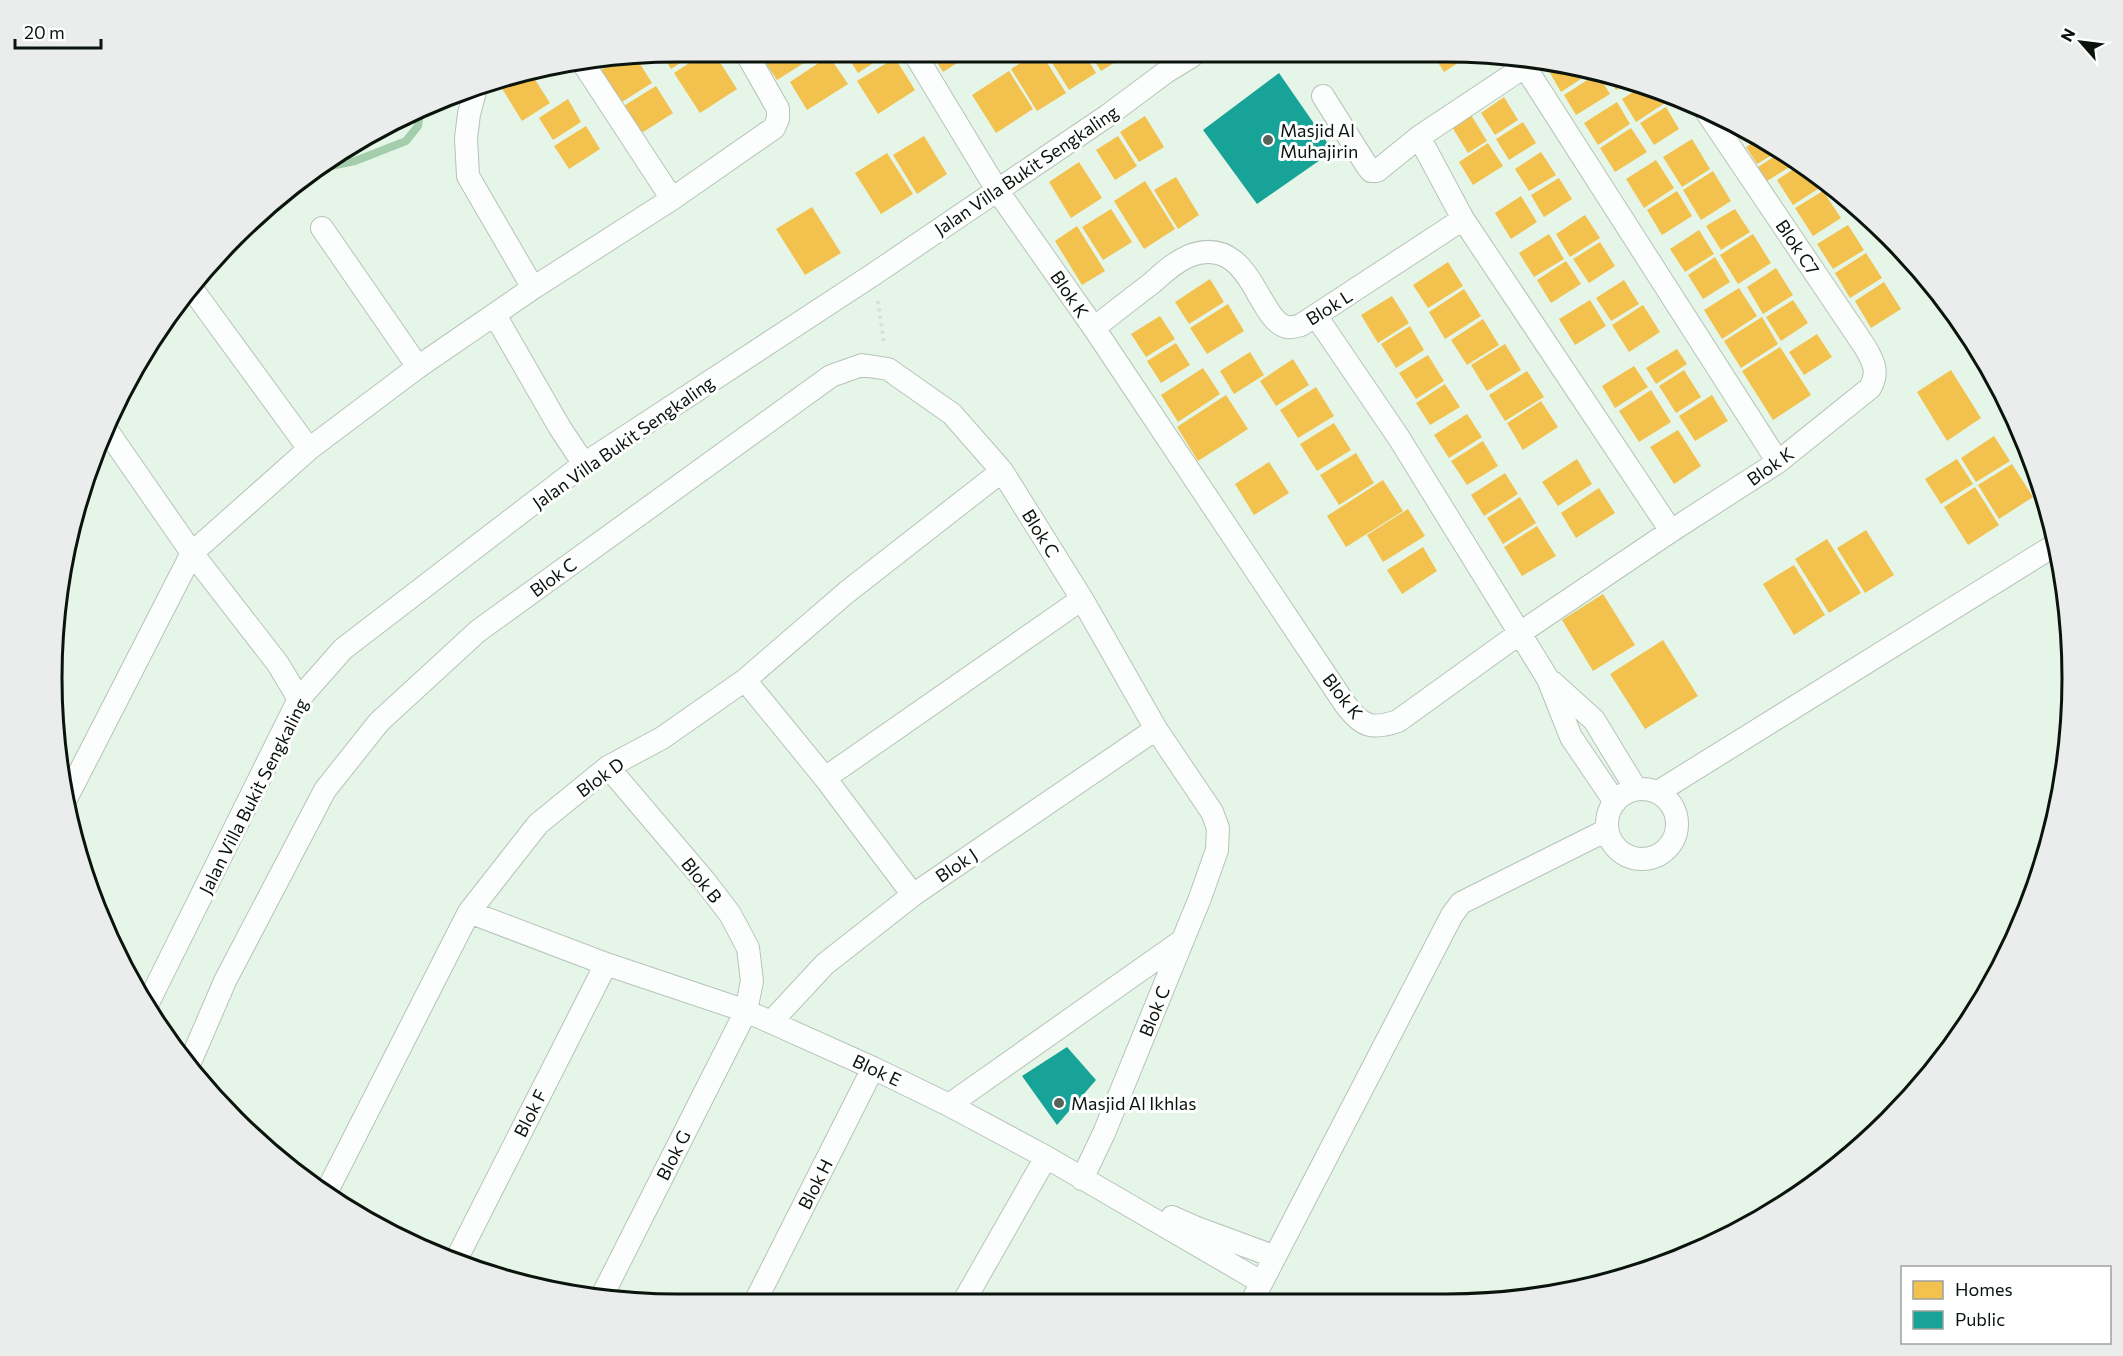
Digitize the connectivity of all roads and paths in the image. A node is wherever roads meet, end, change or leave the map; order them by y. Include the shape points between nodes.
1 (751, 62) edge
2 (920, 62) edge
3 (1160, 64) edge
4 (1524, 67) edge
5 (1533, 68) edge
6 (587, 69) edge
7 (474, 96) edge
8 (1323, 96) dead end
9 (1714, 123) edge
10 (1419, 137) junction
11 (997, 190) junction
12 (672, 199) junction
13 (1463, 219) junction
14 (322, 228) dead end
15 (874, 274) junction
16 (533, 288) junction
17 (196, 294) edge
18 (495, 315) junction
19 (1316, 316) junction
20 (1094, 328) junction
21 (418, 367) junction
22 (888, 369) junction
23 (1870, 388) joint
24 (111, 436) edge
25 (309, 449) junction
26 (1778, 462) junction
27 (584, 464) junction
28 (1002, 471) junction
29 (1671, 531) junction
30 (2048, 549) edge
31 (192, 553) junction
32 (1082, 599) junction
33 (1520, 633) junction
34 (1548, 679) junction
35 (745, 680) junction
36 (299, 699) junction
37 (1156, 729) junction
38 (608, 767) junction
39 (825, 778) junction
40 (72, 788) edge
41 (1636, 789) junction
42 (1658, 792) junction
43 (1615, 802) junction
44 (1607, 830) junction
45 (913, 895) junction
46 (469, 912) junction
47 (1183, 940) junction
48 (606, 964) junction
49 (151, 997) edge
50 (746, 1011) junction
51 (772, 1021) junction
52 (192, 1057) edge
53 (873, 1068) junction
54 (949, 1105) junction
55 (1046, 1157) junction
56 (1082, 1179) junction
57 (329, 1187) edge
58 (459, 1254) edge
59 (1274, 1256) junction
60 (1261, 1282) junction
61 (605, 1290) edge
62 (759, 1294) edge
63 (968, 1294) edge
64 (1255, 1294) edge

1 - 12 street via 778,109 774,128
2 - 11 street, Blok K
3 - 11 street, Jalan Villa Bukit Sengkaling via 1107,116
4 - 10 street
5 - 26 street
6 - 12 street
7 - 16 street via 466,138 468,176
8 - 10 street via 1371,171 1377,171
9 - 23 street, Blok C7 via 1865,347 1876,372
10 - 13 street
11 - 15 street, Jalan Villa Bukit Sengkaling
11 - 20 street, Blok K
12 - 16 street
13 - 19 street, Blok L
13 - 29 street
14 - 21 street
15 - 22 path
15 - 27 street, Jalan Villa Bukit Sengkaling
16 - 18 street
17 - 25 street
18 - 21 street
18 - 27 street
19 - 20 street, Blok L via 1287,327 1275,321 1248,276 1226,256 1199,253 1176,263
19 - 33 street via 1399,438
20 - 33 street, Blok K via 1356,718 1371,726 1398,721
21 - 25 street
22 - 28 street, Blok C via 952,414
22 - 52 street, Blok C via 862,365 831,376 478,631 379,722 326,790 225,981
23 - 26 street, Blok K
24 - 31 street
25 - 31 street
26 - 29 street, Blok K
27 - 36 street, Jalan Villa Bukit Sengkaling via 343,649
28 - 32 street, Blok C
28 - 35 street, Blok D via 848,592
29 - 33 street, Blok K
30 - 42 street
31 - 36 street via 278,664
31 - 40 street
32 - 37 street, Blok C
32 - 39 street
33 - 34 street
34 - 41 street via 1594,720
34 - 43 street via 1570,737
35 - 38 street, Blok D via 662,738
35 - 39 street
36 - 49 street, Jalan Villa Bukit Sengkaling
37 - 45 street, Blok J
37 - 47 street, Blok C via 1212,812 1218,828 1217,850
38 - 46 street, Blok D via 538,824
38 - 50 street, Blok B via 730,914 748,948 752,981
39 - 45 street
41 - 42 street
41 - 43 street
42 - 44 street via 1667,798 1677,816 1675,836 1660,854 1638,859 1627,856 1611,841
43 - 44 street via 1609,809
44 - 59 street via 1461,903
45 - 51 street, Blok J via 825,964
46 - 48 street, Blok E
46 - 57 street, Blok D
47 - 54 street
47 - 56 street, Blok C
48 - 50 street, Blok E
48 - 58 street, Blok F
50 - 51 street, Blok E
50 - 61 street, Blok G
51 - 53 street, Blok E
53 - 54 street, Blok E
53 - 62 street, Blok H
54 - 55 street, Blok E
55 - 56 street, Blok E
55 - 63 street
56 - 59 street
56 - 60 street, Blok E
59 - 60 street
60 - 64 street

